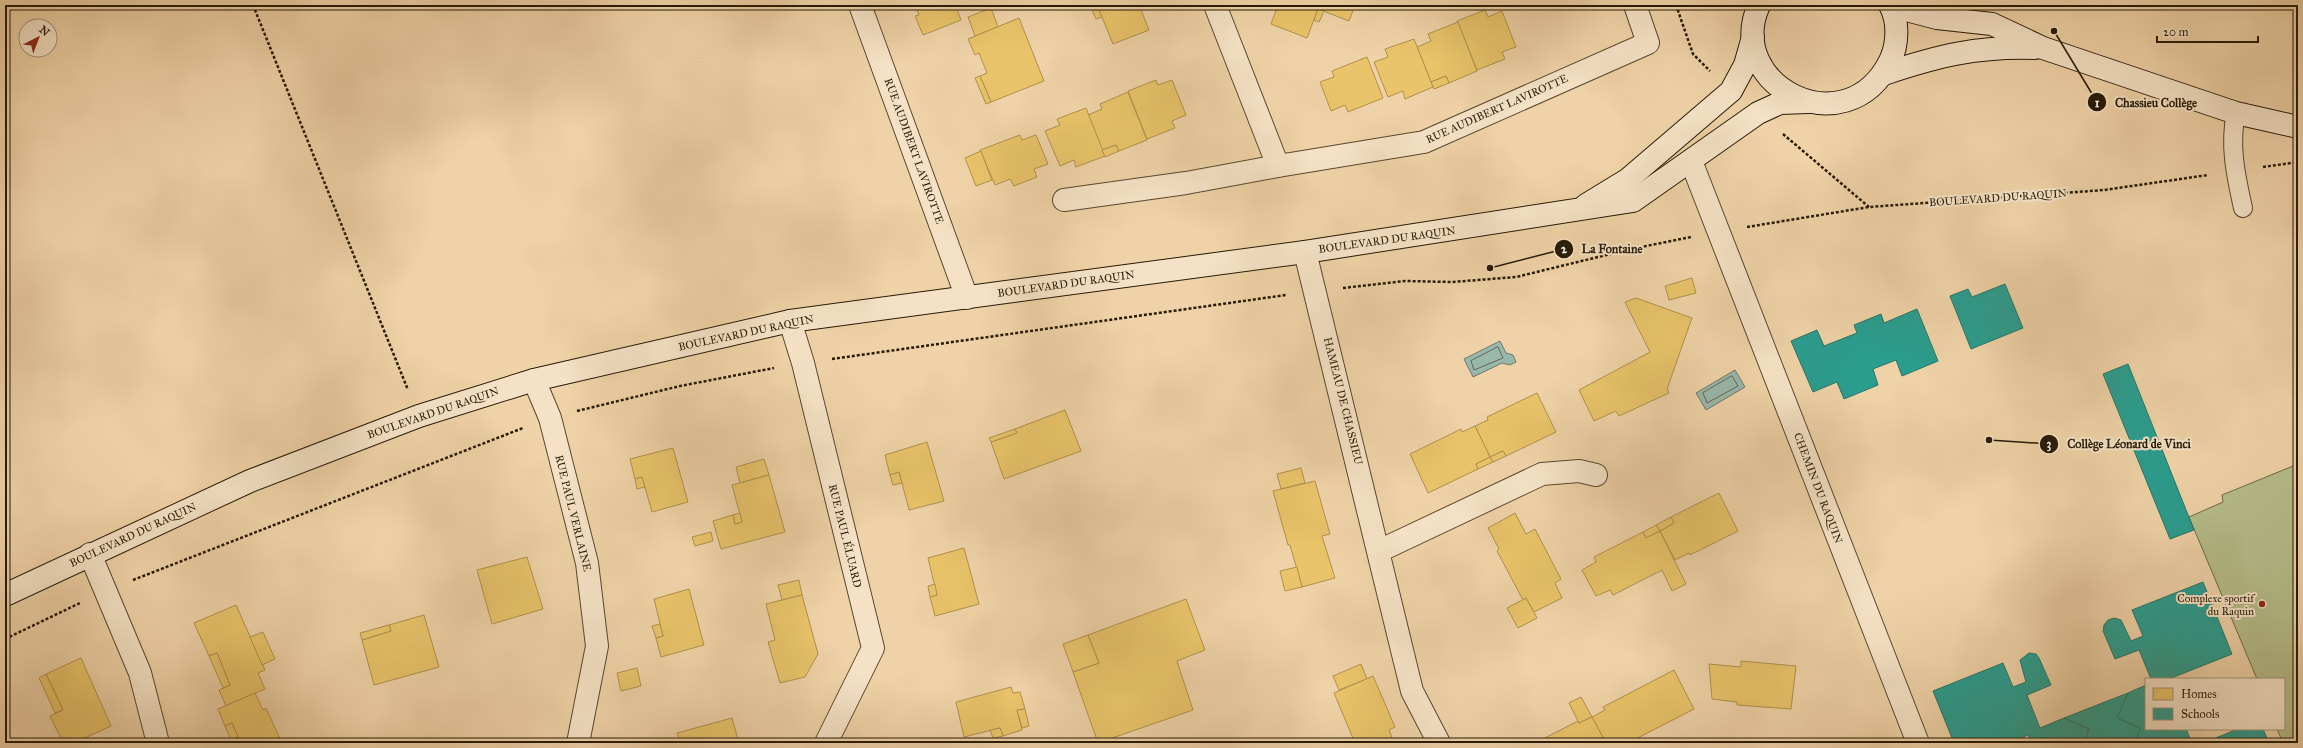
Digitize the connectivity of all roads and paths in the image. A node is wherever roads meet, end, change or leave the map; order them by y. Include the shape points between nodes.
1 (253, 5) edge
2 (860, 5) edge
3 (1214, 5) edge
4 (1635, 5) edge
5 (1744, 5) edge
6 (1760, 5) edge
7 (1890, 5) edge
8 (1902, 5) edge
9 (1754, 31) junction
10 (2043, 48) junction
11 (1884, 74) junction
12 (1808, 102) junction
13 (2236, 113) junction
14 (2298, 127) edge
15 (1691, 161) junction
16 (2298, 162) edge
17 (1278, 166) junction
18 (2235, 171) junction
19 (1064, 200) dead end
20 (2243, 208) dead end
21 (1575, 212) junction
22 (1718, 232) junction
23 (1305, 252) junction
24 (968, 298) junction
25 (790, 321) junction
26 (534, 380) junction
27 (419, 416) junction
28 (1596, 475) dead end
29 (1379, 551) junction
30 (90, 554) junction
31 (5, 595) edge
32 (158, 743) edge
33 (578, 743) edge
34 (826, 743) edge
35 (1439, 743) edge
36 (1918, 743) edge

1 - 27 path
2 - 24 street, RUE AUDIBERT LAVIROTTE
3 - 17 street
4 - 17 street, RUE AUDIBERT LAVIROTTE via 1648,43 1424,142
5 - 9 street
6 - 9 street, BOULEVARD DU RAQUIN
7 - 11 street via 1896,32 1894,54
8 - 10 street via 1910,11 1937,18 1992,24
9 - 12 street via 1758,59 1770,78 1787,94
9 - 21 street, BOULEVARD DU RAQUIN via 1745,65 1731,91 1627,180
10 - 11 street via 1977,49 1936,57
10 - 13 street
11 - 12 street via 1869,90 1850,100 1829,104
12 - 15 street, BOULEVARD DU RAQUIN via 1780,103 1758,113
13 - 14 street
13 - 18 lane via 2232,133
15 - 21 street, BOULEVARD DU RAQUIN via 1633,201
15 - 22 street, CHEMIN DU RAQUIN
16 - 18 path, BOULEVARD DU RAQUIN
17 - 19 street, RUE AUDIBERT LAVIROTTE via 1186,183
18 - 20 lane
18 - 22 path, BOULEVARD DU RAQUIN via 2104,190 1869,206
21 - 23 street, BOULEVARD DU RAQUIN
22 - 36 street, CHEMIN DU RAQUIN
23 - 24 street, BOULEVARD DU RAQUIN
23 - 29 street, HAMEAU DE CHASSIEU
24 - 25 street, BOULEVARD DU RAQUIN
25 - 26 street, BOULEVARD DU RAQUIN
25 - 34 street, RUE PAUL ÉLUARD via 803,363 873,648
26 - 27 street, BOULEVARD DU RAQUIN
26 - 33 street, RUE PAUL VERLAINE via 550,418 587,563 597,646
27 - 30 street, BOULEVARD DU RAQUIN via 250,481
28 - 29 street via 1579,471 1542,474
29 - 35 street, HAMEAU DE CHASSIEU via 1412,691
30 - 31 street, BOULEVARD DU RAQUIN
30 - 32 street via 140,673

